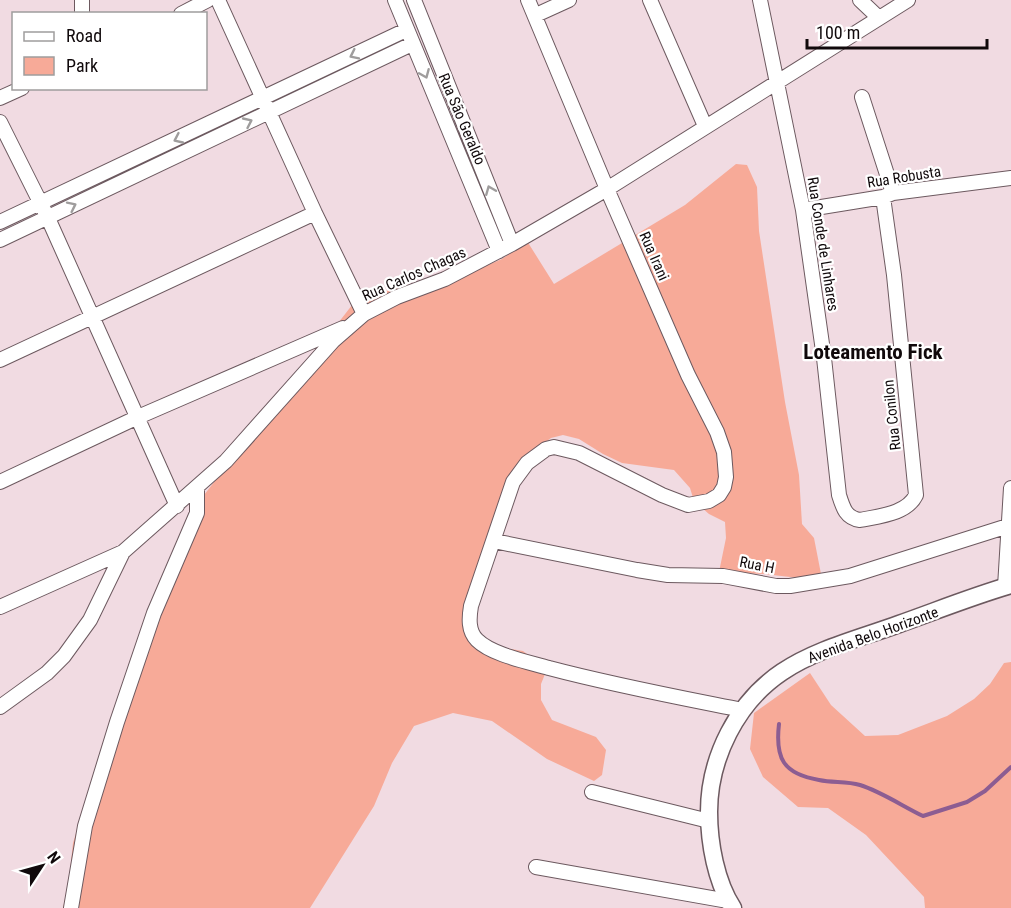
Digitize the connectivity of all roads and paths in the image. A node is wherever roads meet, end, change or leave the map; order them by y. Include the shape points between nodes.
1 (208, 0) edge
2 (218, 0) edge
3 (528, 0) edge
4 (569, 0) edge
5 (650, 0) edge
6 (760, 0) edge
7 (860, 0) edge
8 (908, 0) edge
9 (416, 1) edge
10 (397, 4) edge
11 (185, 12) edge
12 (536, 15) junction
13 (879, 18) junction
14 (406, 30) junction
15 (412, 44) junction
16 (775, 82) junction
17 (18, 90) edge
18 (862, 97) dead end
19 (0, 98) edge
20 (263, 99) junction
21 (270, 112) junction
22 (0, 122) edge
23 (705, 126) junction
24 (1011, 178) edge
25 (607, 189) junction
26 (888, 195) junction
27 (40, 204) junction
28 (803, 210) junction
29 (315, 213) junction
30 (48, 218) junction
31 (0, 222) edge
32 (0, 240) edge
33 (512, 244) junction
34 (499, 251) junction
35 (364, 314) junction
36 (91, 318) junction
37 (352, 324) junction
38 (0, 360) edge
39 (138, 417) junction
40 (0, 482) edge
41 (197, 488) junction
42 (1011, 489) edge
43 (839, 495) joint
44 (177, 506) junction
45 (1008, 526) junction
46 (494, 541) junction
47 (123, 552) junction
48 (1008, 586) edge
49 (0, 607) edge
50 (0, 707) edge
51 (742, 710) junction
52 (592, 792) dead end
53 (709, 821) junction
54 (536, 867) dead end
55 (731, 904) edge
56 (71, 908) edge

1 - 11 street
2 - 20 street
3 - 12 street, Rua Irani
4 - 12 street
5 - 23 street
6 - 16 street, Rua Conde de Linhares
7 - 13 street
8 - 13 street, Rua Carlos Chagas
9 - 10 street
33 -> 9 street, Rua São Geraldo
10 - 14 street, Rua São Geraldo
12 - 25 street, Rua Irani
13 - 16 street, Rua Carlos Chagas
14 - 15 street, Rua São Geraldo
14 -> 20 street
15 - 21 street
15 -> 34 street, Rua São Geraldo
16 - 23 street, Rua Carlos Chagas
16 - 28 street, Rua Conde de Linhares
17 - 19 street
18 - 26 street
20 - 21 street
20 -> 27 street
21 - 29 street
30 -> 21 street
22 - 27 street
23 - 25 street, Rua Carlos Chagas
24 - 26 street, Rua Robusta
25 - 33 street, Rua Carlos Chagas
25 - 46 street, Rua Irani via 717,432 724,452 724,487 709,501 688,505 579,453 554,447 535,456 513,482
26 - 28 street, Rua Robusta
26 - 43 street, Rua Conilon via 916,495 903,508 860,520 846,514
27 - 30 street
27 - 31 street
28 - 43 street, Rua Conde de Linhares
29 - 35 street
29 - 36 street
30 - 32 street
30 - 36 street
33 - 34 street, Rua Carlos Chagas
34 - 35 street, Rua Carlos Chagas
35 - 37 street, Rua Carlos Chagas
36 - 38 street
36 - 39 street
37 - 39 street
37 - 41 street, Rua Carlos Chagas
39 - 40 street
39 - 44 street
41 - 44 street, Rua Carlos Chagas
41 - 56 street via 197,513 145,639 85,826
42 - 45 street
44 - 47 street, Rua Carlos Chagas
45 - 46 street, Rua H via 850,576 790,586 723,576 668,575
45 - 48 street
46 - 51 street via 469,618 473,634 488,648 615,685
47 - 49 street
47 - 50 street, Rua Carlos Chagas via 90,620 64,656 47,674
48 - 51 main road, Avenida Belo Horizonte via 816,655 781,672
51 - 53 main road, Avenida Belo Horizonte via 719,755 710,788
52 - 53 street
53 - 55 main road, Avenida Belo Horizonte via 719,874
54 - 55 street

